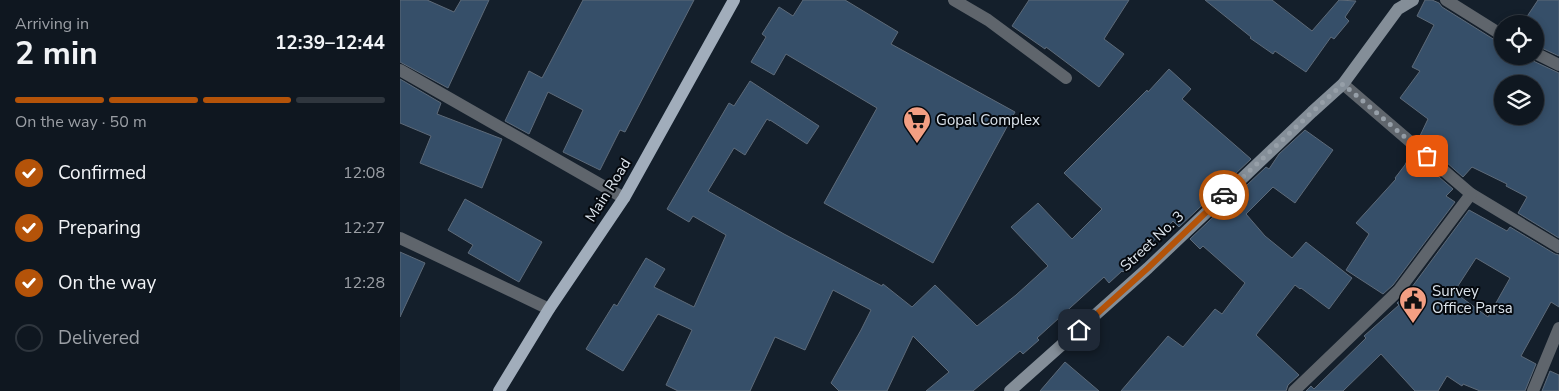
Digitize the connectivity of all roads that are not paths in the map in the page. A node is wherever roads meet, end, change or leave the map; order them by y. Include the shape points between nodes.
1 (734, 0) edge
2 (954, 0) edge
3 (1413, 0) edge
4 (1446, 0) edge
5 (1399, 5) edge
6 (1494, 30) edge
7 (1544, 58) edge
8 (1559, 65) edge
9 (400, 70) edge
10 (1066, 78) dead end
11 (1343, 84) junction
12 (1471, 194) junction
13 (624, 198) junction
14 (400, 238) edge
15 (1559, 247) edge
16 (549, 308) junction
17 (1559, 328) edge
18 (499, 391) edge
19 (1010, 391) edge
20 (1294, 391) edge
21 (1533, 391) edge

1 - 13 main road, Main Road
2 - 10 street via 988,20
3 - 5 street, Street No. 3
4 - 6 street
5 - 11 street, Street No. 3
7 - 8 street
9 - 13 street
11 - 12 street
11 - 19 street, Street No. 3 via 1148,268
12 - 15 street
12 - 20 street via 1399,290
13 - 16 main road, Main Road
14 - 16 street
16 - 18 main road, Main Road
17 - 21 street

